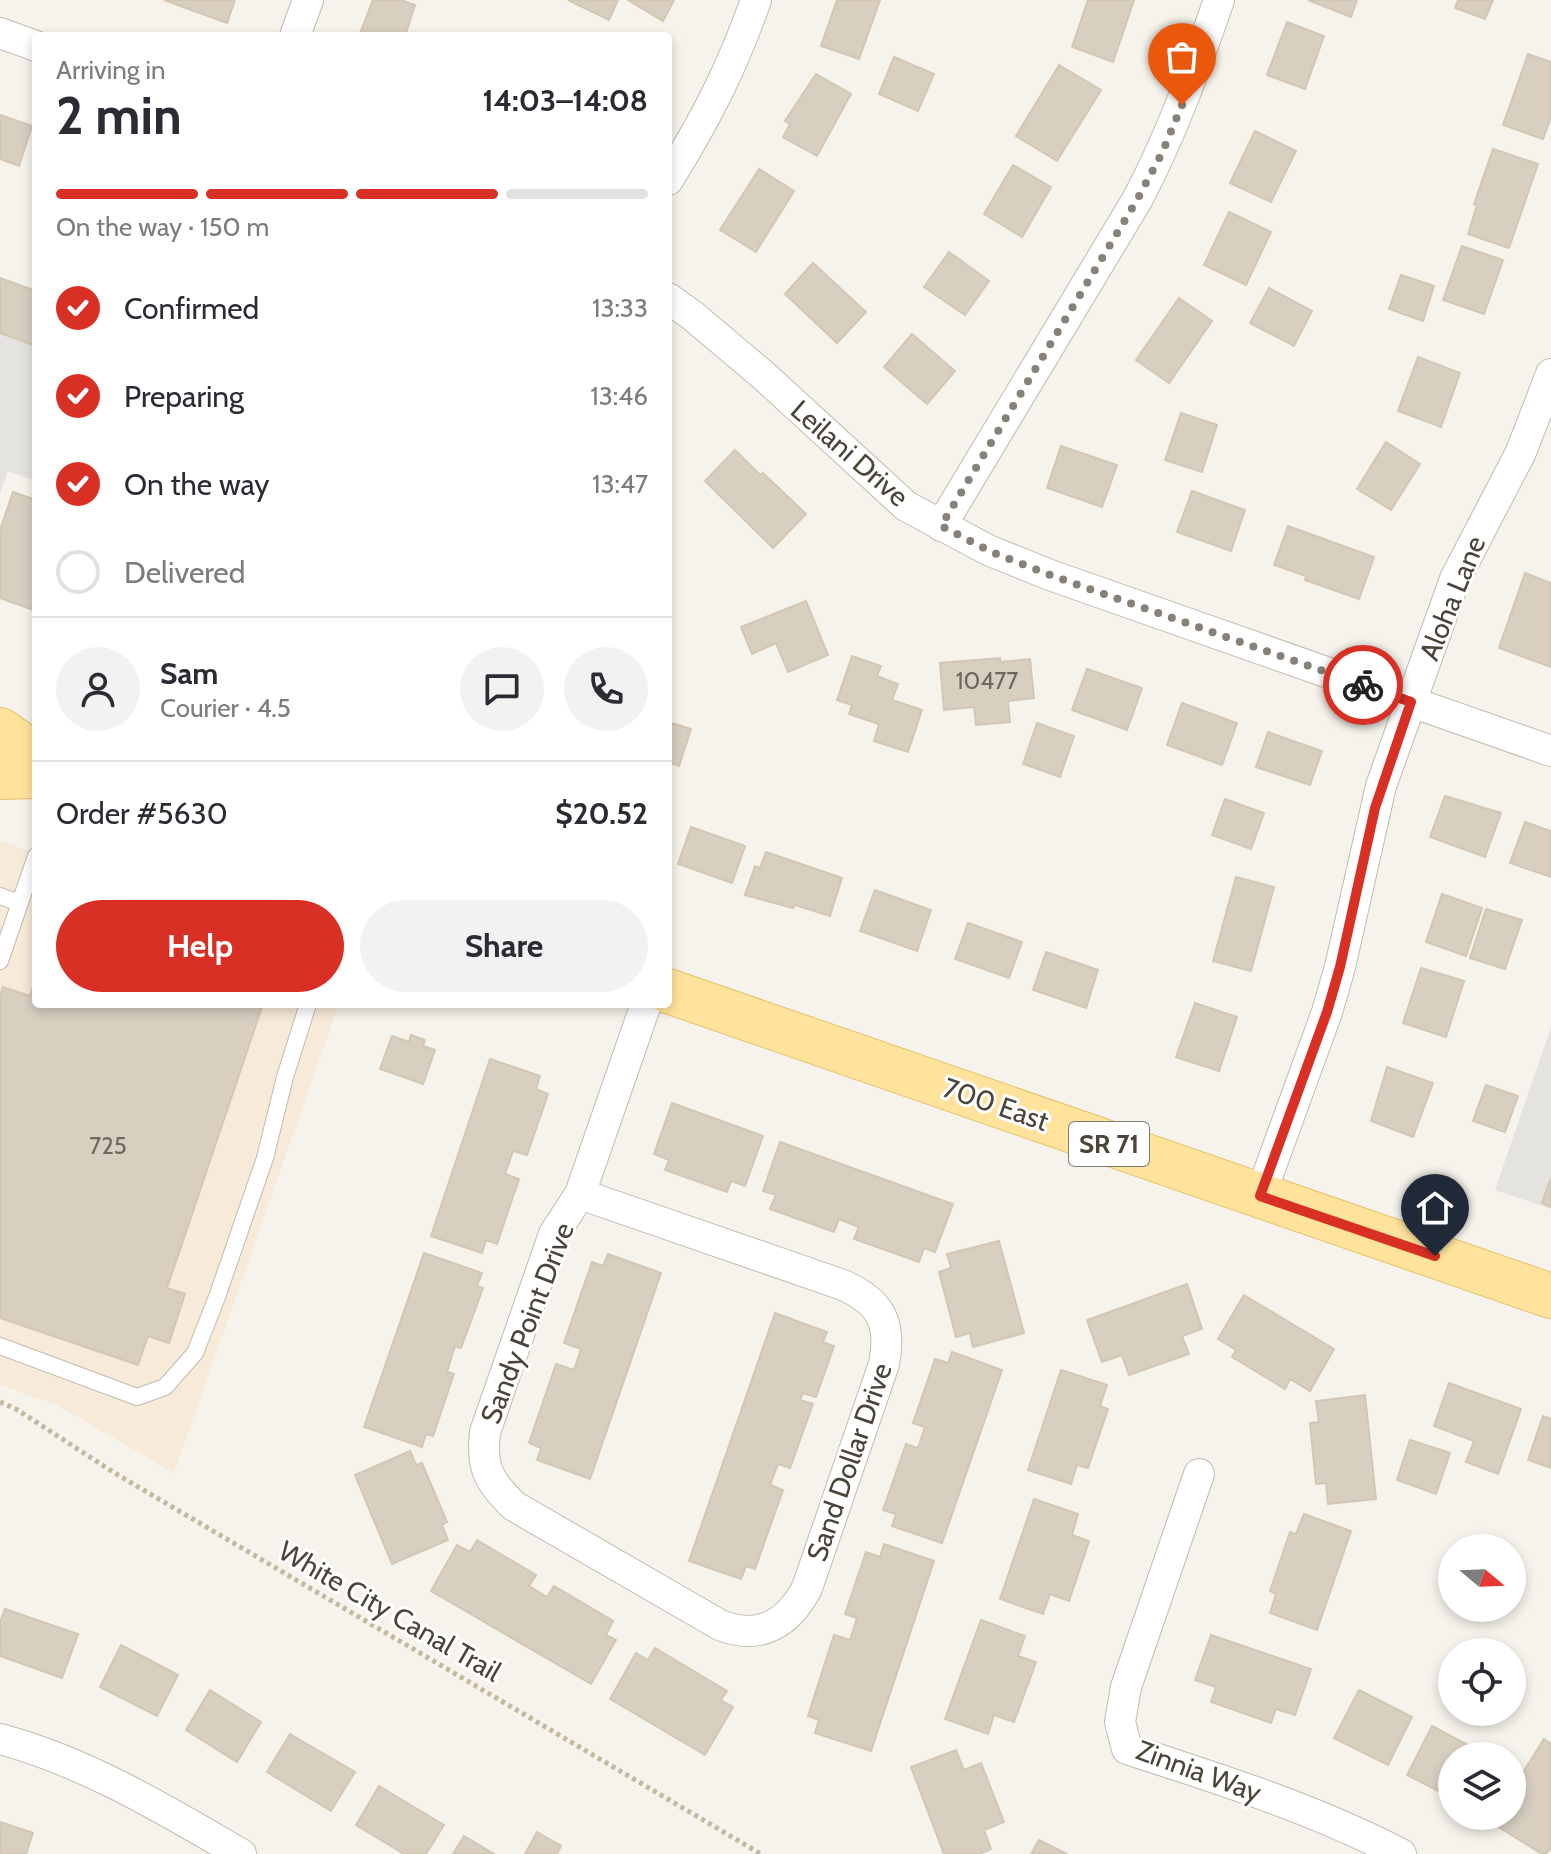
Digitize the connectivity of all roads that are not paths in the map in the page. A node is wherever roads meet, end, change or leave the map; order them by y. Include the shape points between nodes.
1 (308, 0) edge
2 (756, 0) edge
3 (1219, 0) edge
4 (296, 32) edge
5 (0, 33) edge
6 (32, 45) edge
7 (672, 173) edge
8 (672, 301) edge
9 (1551, 374) edge
10 (941, 526) junction
11 (1411, 702) junction
12 (0, 730) edge
13 (1551, 751) edge
14 (32, 752) edge
15 (32, 776) edge
16 (0, 777) edge
17 (32, 868) edge
18 (0, 896) edge
19 (20, 903) junction
20 (0, 961) edge
21 (672, 992) edge
22 (307, 1008) edge
23 (645, 1008) edge
24 (580, 1194) junction
25 (1260, 1196) junction
26 (1551, 1296) edge
27 (0, 1346) edge
28 (1199, 1474) dead end
29 (765, 1629) joint
30 (0, 1739) edge
31 (241, 1854) edge
32 (1401, 1854) edge

1 - 4 street
2 - 7 street via 727,76
3 - 10 street via 1162,153
5 - 6 street
8 - 10 street, Leilani Drive via 763,375 906,506
9 - 11 street, Aloha Lane via 1521,452 1455,579
10 - 11 street, Leilani Drive via 1050,575
11 - 13 street, Leilani Drive
11 - 25 street, Aloha Lane via 1377,800 1327,1012
12 - 14 main road
15 - 16 main road
17 - 19 lane
18 - 19 lane
19 - 20 lane
21 - 25 main road, 700 East / SR 71
22 - 27 lane via 265,1158 217,1297 195,1353 165,1387 137,1397
23 - 24 street, Sandy Point Drive
24 - 29 street, Sandy Point Drive via 554,1234 485,1432 482,1455 488,1475 514,1506 720,1625 734,1631
24 - 29 street, Sand Dollar Drive via 843,1285 876,1307 886,1325 884,1364 807,1588 798,1606
25 - 26 main road, 700 East / SR 71
28 - 32 street, Zinnia Way via 1126,1687 1120,1722 1127,1749 1291,1805
30 - 31 street via 111,1780

